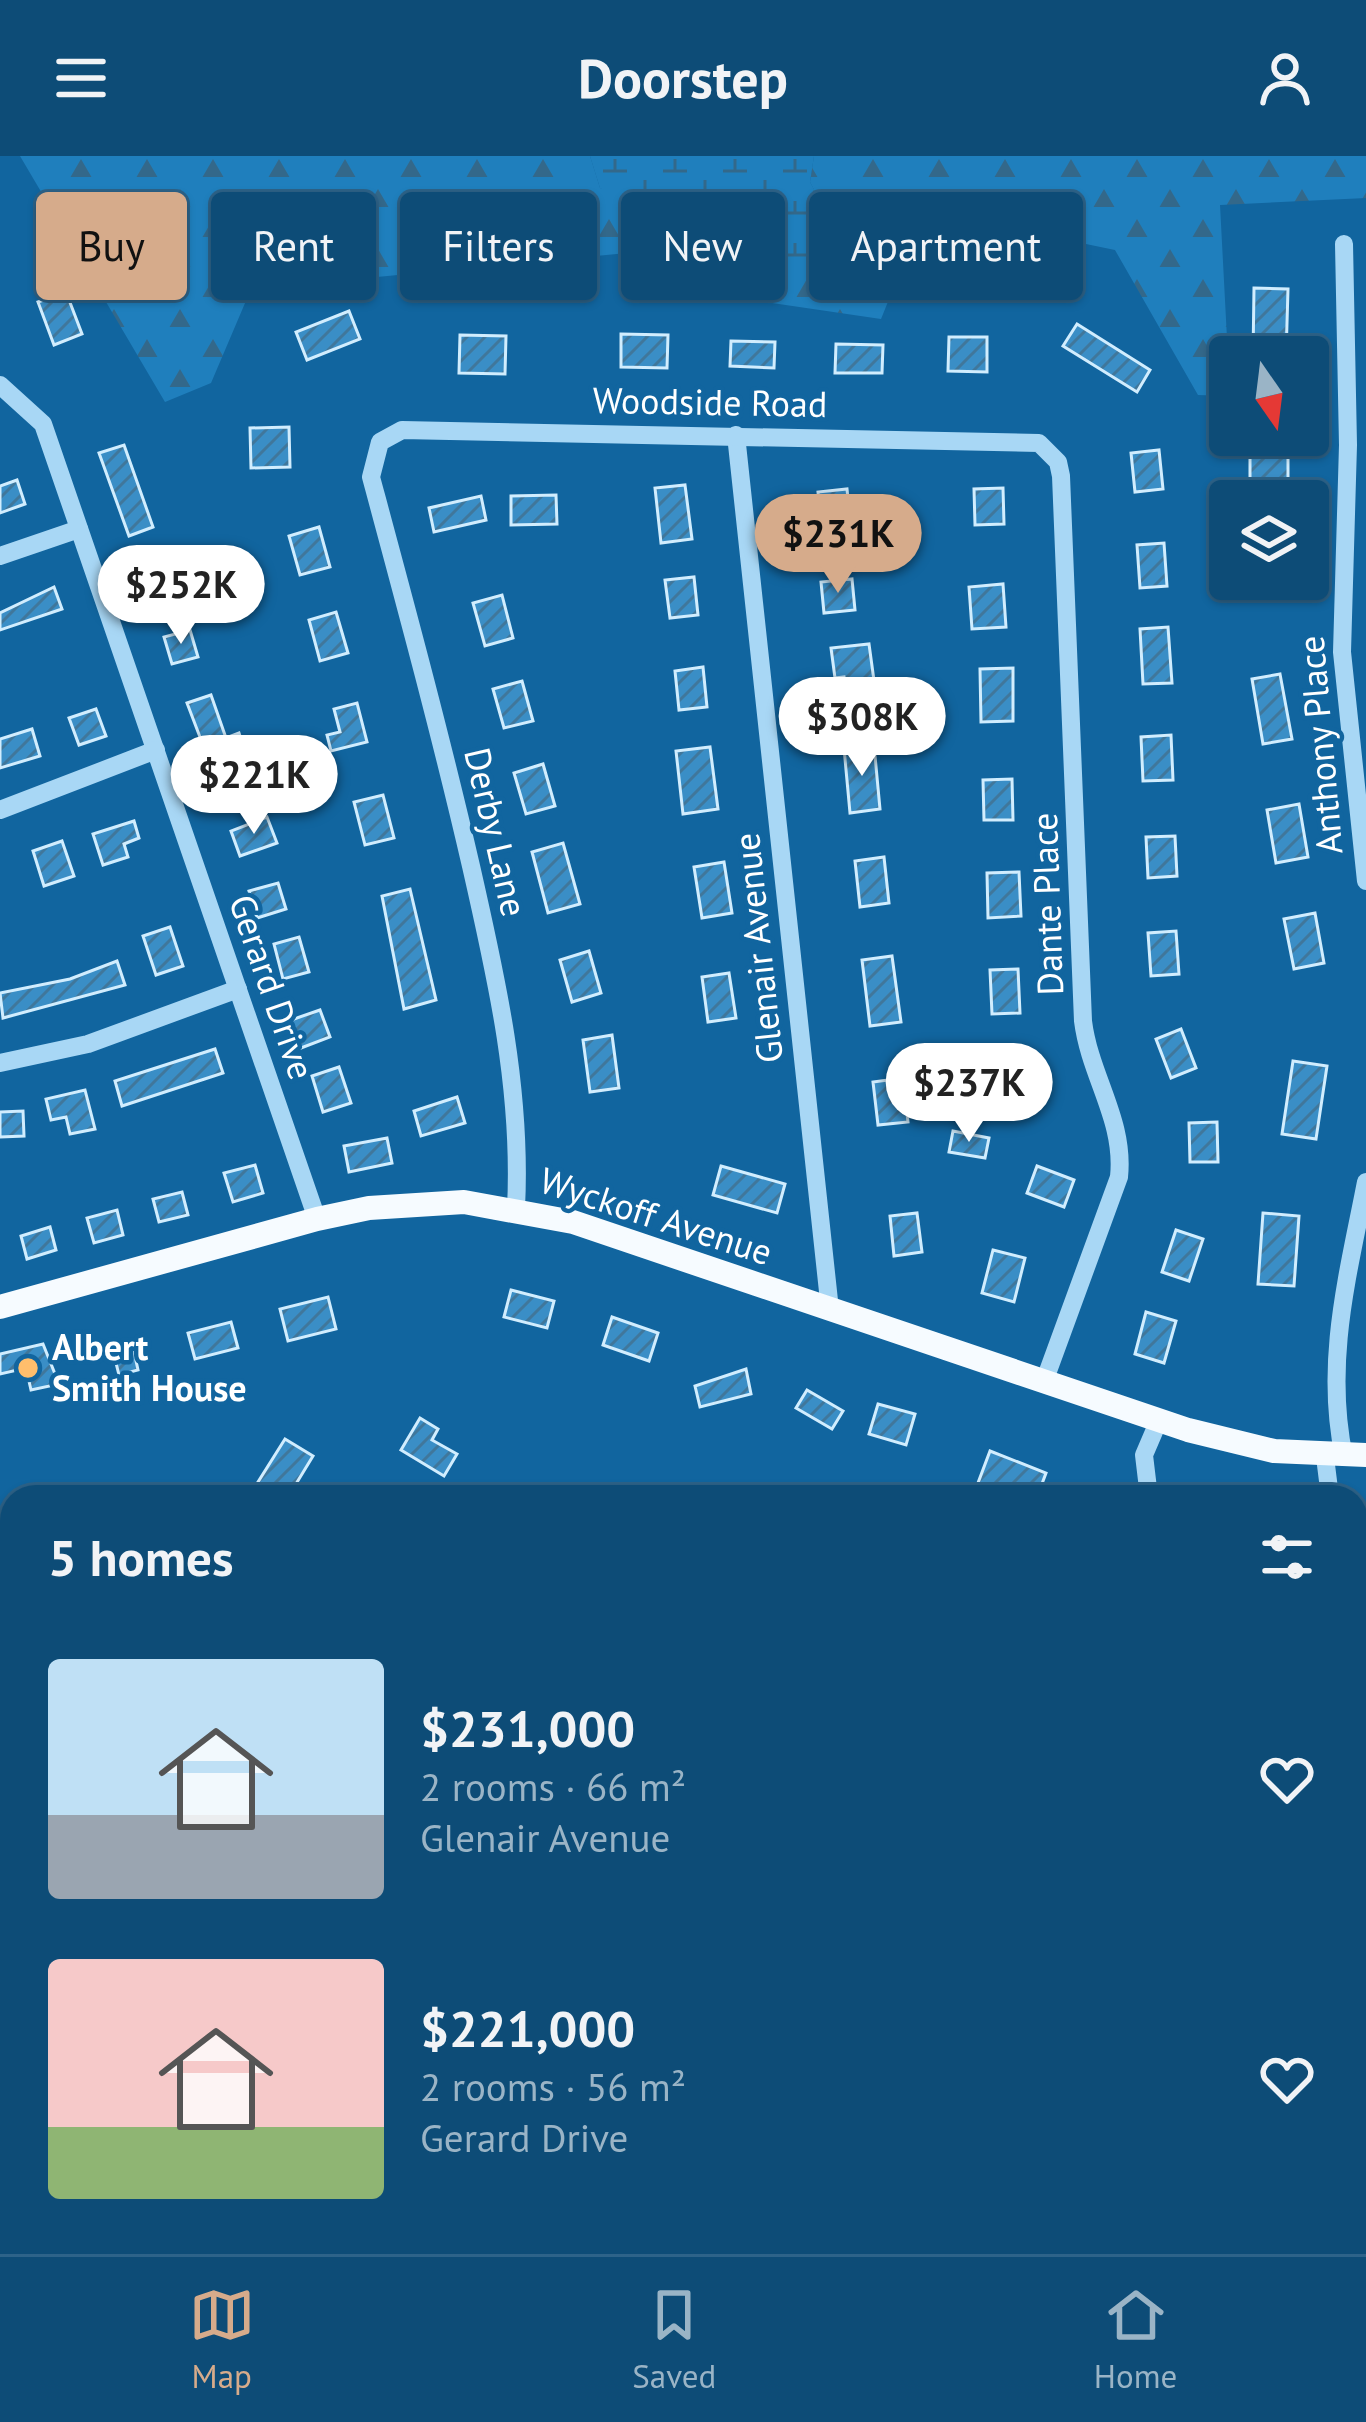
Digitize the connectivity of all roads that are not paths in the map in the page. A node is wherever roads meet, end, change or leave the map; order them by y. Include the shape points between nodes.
1 (1344, 244) dead end
2 (0, 385) edge
3 (736, 435) junction
4 (1061, 476) joint
5 (371, 477) joint
6 (80, 530) junction
7 (0, 556) edge
8 (156, 750) junction
9 (0, 810) edge
10 (1366, 880) edge
11 (238, 989) junction
12 (0, 1063) edge
13 (1366, 1182) edge
14 (516, 1208) junction
15 (317, 1219) junction
16 (0, 1307) edge
17 (830, 1310) junction
18 (1044, 1382) junction
19 (1159, 1420) junction
20 (1345, 1456) edge
21 (1148, 1485) edge
22 (1334, 1485) edge

1 - 10 street, Anthony Place via 1342,652
2 - 6 street, Gerard Drive via 43,424
3 - 4 street, Woodside Road via 1026,440 1050,451
3 - 5 street, Woodside Road via 402,430 380,442
3 - 17 street, Glenair Avenue
4 - 18 street, Dante Place via 1083,1021 1121,1154
5 - 14 street, Derby Lane via 512,1055
6 - 7 street
6 - 8 street, Gerard Drive
8 - 9 street
8 - 11 street, Gerard Drive
11 - 12 street via 88,1044
11 - 15 street, Gerard Drive
13 - 20 street via 1336,1337 1333,1379
14 - 15 main road, Wyckoff Avenue via 416,1202
14 - 17 main road, Wyckoff Avenue
15 - 16 main road, Wyckoff Avenue
17 - 18 main road, Wyckoff Avenue
18 - 19 main road, Wyckoff Avenue
19 - 20 main road, Wyckoff Avenue
19 - 21 street via 1144,1455
20 - 22 street

